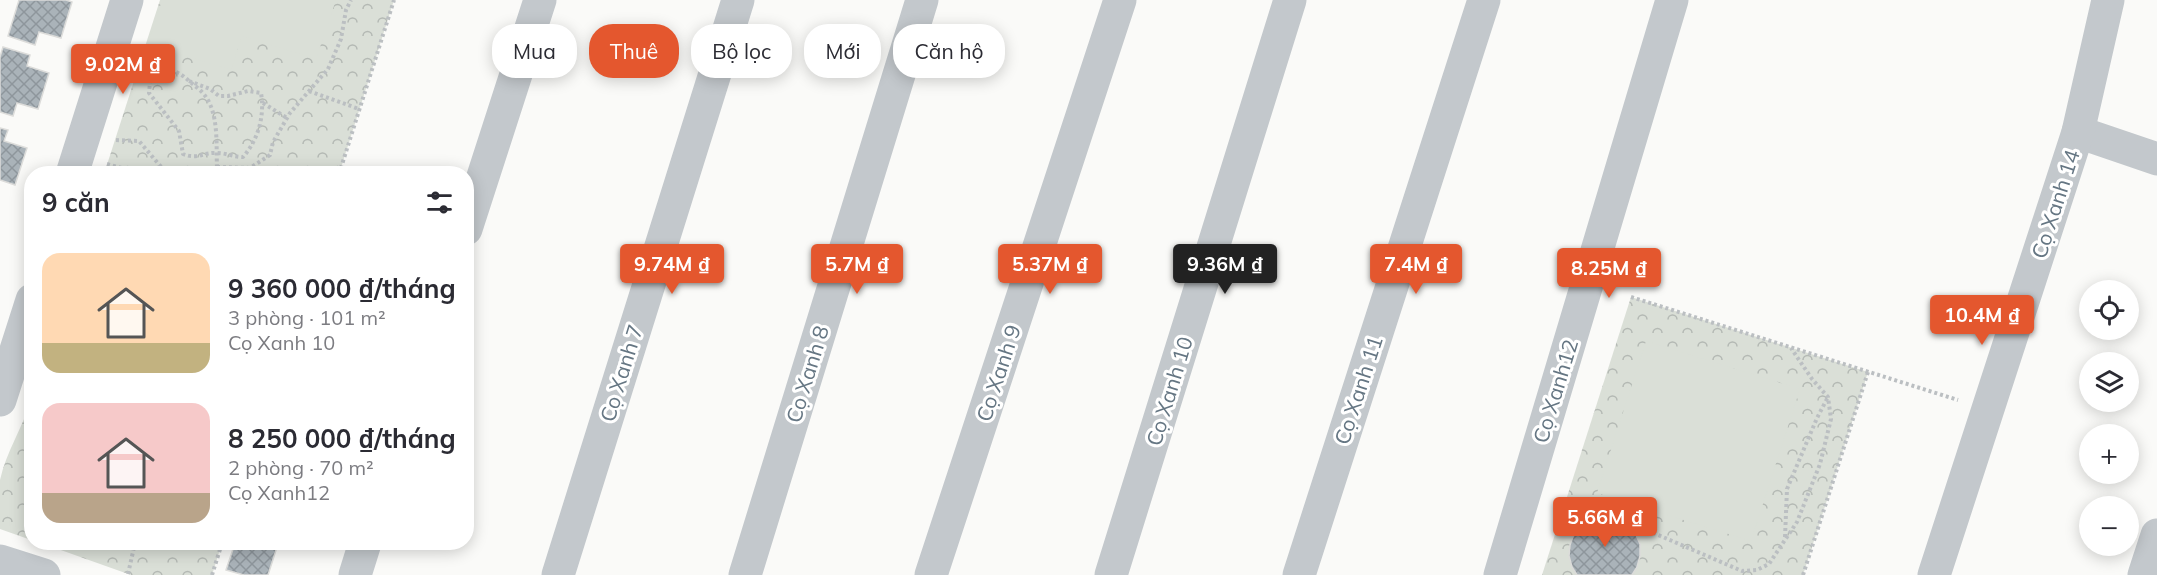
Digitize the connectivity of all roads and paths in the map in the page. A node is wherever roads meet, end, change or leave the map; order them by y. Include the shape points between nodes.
1 (127, 0) edge
2 (351, 0) edge
3 (394, 0) edge
4 (540, 0) edge
5 (738, 0) edge
6 (922, 0) edge
7 (1120, 0) edge
8 (1290, 0) edge
9 (1484, 0) edge
10 (2108, 0) edge
11 (1661, 3) edge
12 (135, 77) dead end
13 (150, 81) junction
14 (189, 81) junction
15 (309, 91) junction
16 (262, 103) junction
17 (359, 109) junction
18 (287, 118) junction
19 (2078, 132) junction
20 (115, 140) dead end
21 (216, 152) junction
22 (2157, 159) edge
23 (107, 164) dead end
24 (75, 166) edge
25 (114, 166) edge
26 (160, 166) edge
27 (217, 166) edge
28 (253, 166) edge
29 (341, 166) edge
30 (474, 204) edge
31 (1631, 297) dead end
32 (24, 325) edge
33 (1791, 348) junction
34 (1868, 372) junction
35 (1828, 397) junction
36 (0, 400) edge
37 (1965, 402) dead end
38 (1565, 502) dead end
39 (2157, 535) edge
40 (1785, 537) junction
41 (133, 550) edge
42 (220, 550) edge
43 (363, 550) edge
44 (0, 561) edge
45 (128, 574) edge
46 (44, 575) edge
47 (212, 575) edge
48 (355, 575) edge
49 (558, 575) edge
50 (745, 575) edge
51 (931, 575) edge
52 (1111, 575) edge
53 (1299, 575) edge
54 (1500, 575) edge
55 (1803, 575) edge
56 (1934, 575) edge
57 (2144, 575) edge

1 - 24 street
2 - 15 path via 328,69
3 - 17 path
4 - 30 street
5 - 49 street, Cọ Xanh 7
6 - 50 street, Cọ Xanh 8
7 - 51 street, Cọ Xanh 9
8 - 52 street, Cọ Xanh 10
9 - 53 street, Cọ Xanh 11
10 - 19 street, Cọ Xanh 14
11 - 54 street, Cọ Xanh12
12 - 13 path
13 - 14 path via 151,73 163,70 179,72
13 - 21 path via 149,93 179,131 183,154 203,157
14 - 16 path via 219,96 261,93
14 - 21 path via 206,97 213,114
15 - 17 path
15 - 18 path
16 - 18 path
16 - 21 path via 255,140 243,158
17 - 29 path
18 - 28 path via 270,155
19 - 22 street
19 - 56 street, Cọ Xanh 14
20 - 26 path via 139,141
21 - 27 path
23 - 25 path
31 - 33 path
32 - 36 street
33 - 34 path
33 - 35 path
34 - 37 path
34 - 55 path
35 - 40 path via 1786,489
35 - 40 path via 1831,419 1820,464 1797,522
38 - 40 path via 1581,516 1603,523 1635,525 1742,571 1768,564
39 - 57 street
41 - 45 path
42 - 47 path
43 - 48 street
44 - 46 street

